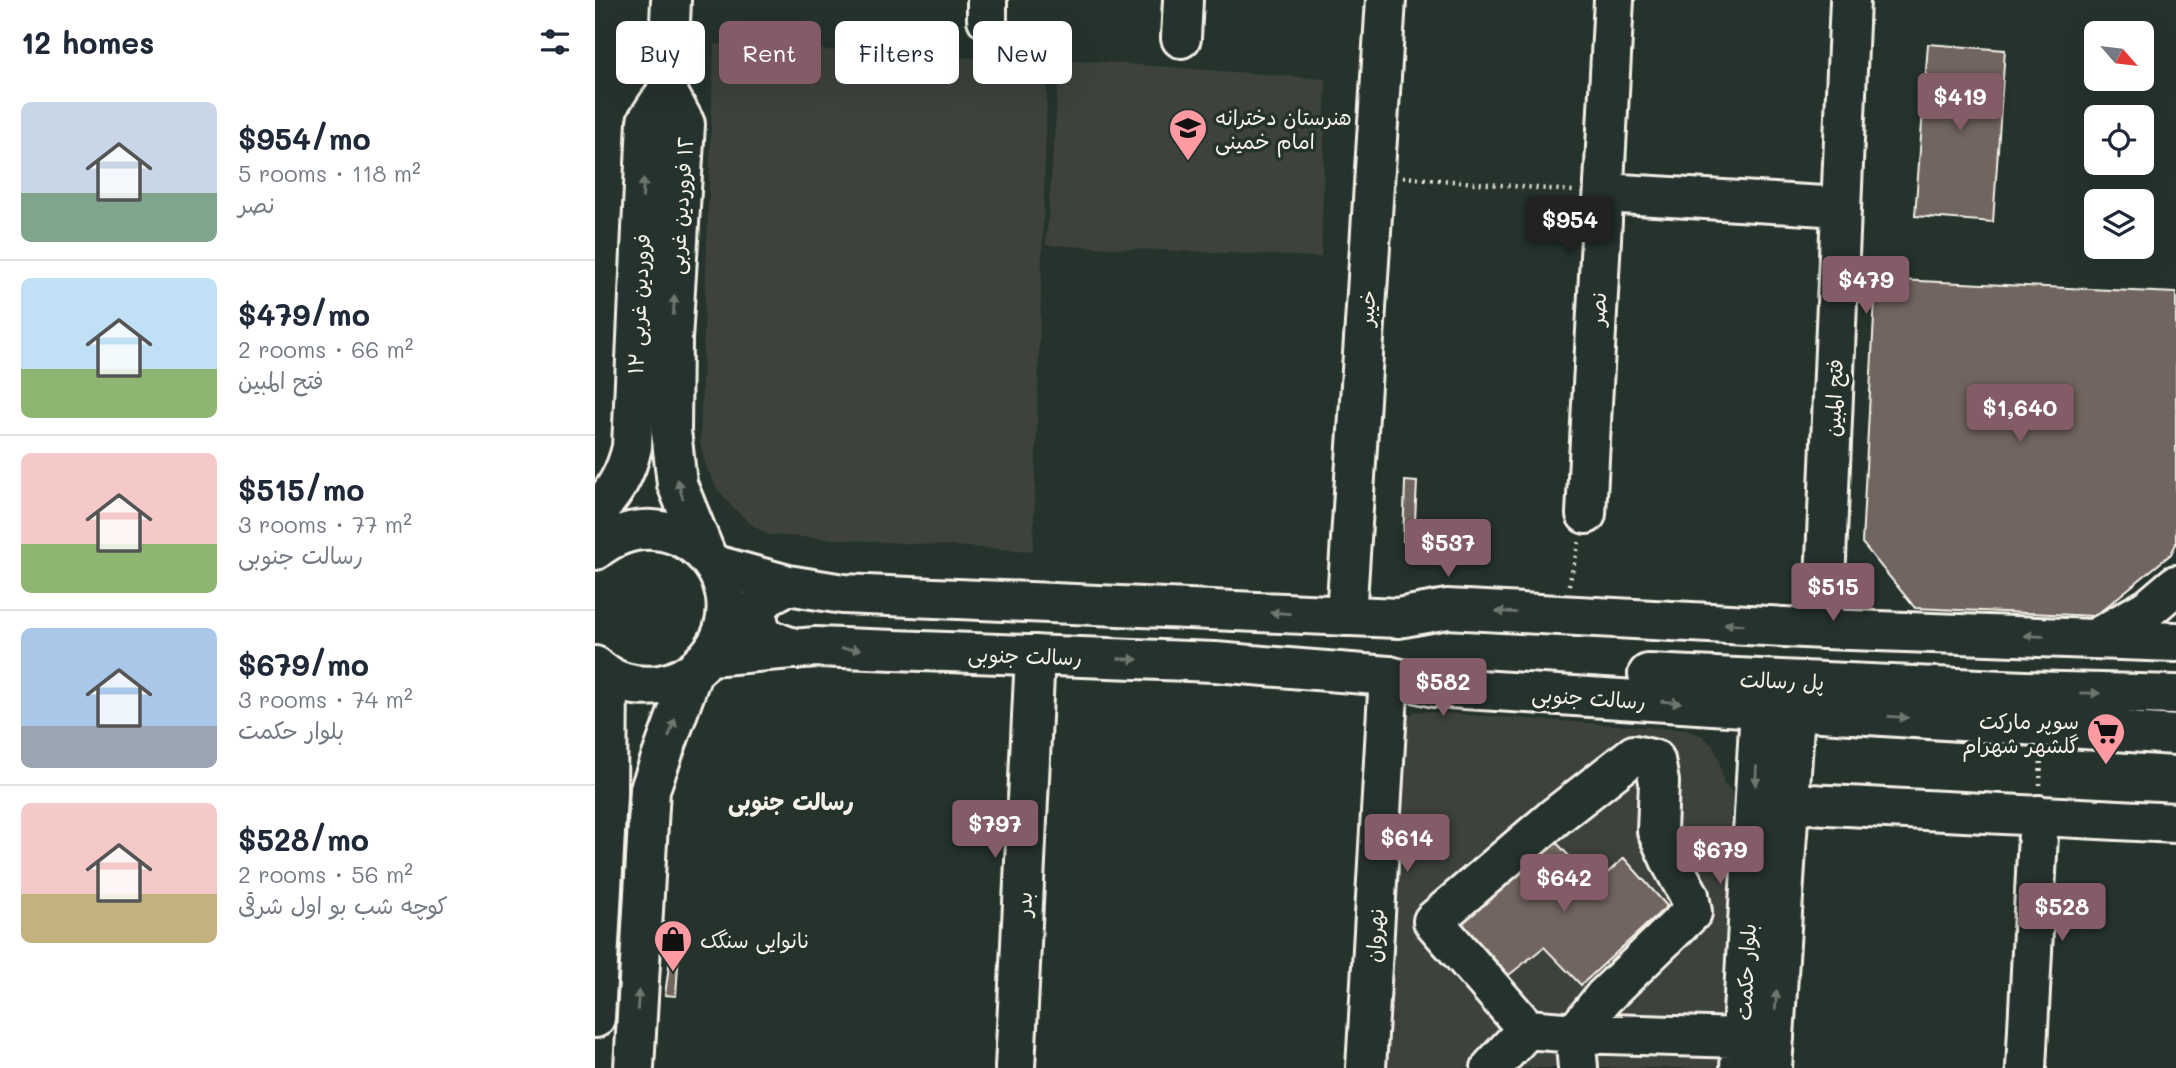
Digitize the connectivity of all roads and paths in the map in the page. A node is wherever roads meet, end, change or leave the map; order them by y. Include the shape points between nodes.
1 (671, 0) edge
2 (1183, 0) edge
3 (1386, 0) edge
4 (1614, 0) edge
5 (1850, 0) edge
6 (1181, 38) dead end
7 (667, 91) junction
8 (1375, 175) junction
9 (1604, 194) junction
10 (1840, 207) junction
11 (670, 373) joint
12 (595, 513) edge
13 (1586, 514) joint
14 (595, 550) edge
15 (710, 559) junction
16 (788, 585) junction
17 (2176, 585) edge
18 (1562, 615) junction
19 (1346, 616) junction
20 (1398, 618) junction
21 (1823, 629) junction
22 (2095, 638) junction
23 (2176, 642) edge
24 (797, 649) junction
25 (1485, 650) junction
26 (1035, 655) junction
27 (701, 664) junction
28 (2176, 666) edge
29 (599, 670) edge
30 (1389, 676) junction
31 (2176, 695) edge
32 (1778, 708) junction
33 (2042, 726) junction
34 (2176, 736) edge
35 (650, 789) junction
36 (607, 795) junction
37 (1789, 803) junction
38 (2039, 815) junction
39 (2176, 823) edge
40 (595, 1018) edge
41 (1527, 1029) junction
42 (1576, 1051) edge
43 (1757, 1053) edge
44 (634, 1068) edge
45 (1015, 1068) edge
46 (1366, 1068) edge
47 (1490, 1068) edge
48 (2026, 1068) edge

1 - 7 main road
2 - 6 main road
3 - 8 main road, خیبر
4 - 9 main road, نصر
5 - 10 main road, فتح المبین
11 -> 7 main road, ١٢ فروردین غربى via 685,124
12 -> 7 main road, ۱۲ فروردین غربی via 627,469 632,447 647,121
8 - 9 path
8 - 19 main road, خیبر
9 - 10 main road
9 - 13 main road, نصر
10 - 21 main road, فتح المبین
15 -> 11 main road, ۱۲ فروردین غربی via 677,484
13 - 18 path
14 - 15 main road via 609,538 633,530 659,529 684,537
15 - 16 main road
15 - 27 main road, ۱۲ فروردین غربی via 724,587 726,611 722,635
19 -> 16 main road via 843,594
16 - 24 main road via 759,606 759,626 765,636
17 - 22 main road via 2149,608
18 -> 20 main road via 1447,609
21 -> 18 main road
19 - 20 main road
20 - 25 main road, پل رسالت via 1452,633
22 -> 21 main road
22 - 23 main road
24 -> 26 main road, رسالت جنوبی
24 - 27 main road, رسالت جنوبی
25 - 28 main road, پل رسالت
25 - 30 main road, پل رسالت
25 -> 31 main road, پل رسالت via 1666,675
26 -> 30 main road, رسالت جنوبی via 1215,662
26 - 45 main road, بدر
27 - 29 main road, رسالت جنوبی via 669,684 644,687 620,682
35 -> 27 main road, ۱۲ فروردین غربی
29 - 36 main road
30 -> 32 main road, رسالت جنوبی via 1434,687
30 - 46 main road, نهروان
32 -> 33 main road, رسالت جنوبی
32 - 37 main road, بلوار حکمت
32 -> 43 main road, بلوار حکمت
33 - 34 main road, رسالت جنوبی
33 - 38 path
35 - 36 main road via 644,776 632,769 618,772
44 -> 35 main road, ۱۲ فروردین غربی
36 - 40 main road
37 - 38 main road
43 -> 37 main road, بلوار حکمت
38 - 39 main road
38 - 48 main road
41 - 42 main road
41 - 42 main road via 1433,921 1634,755 1655,760 1660,782 1657,831 1689,895 1692,912 1604,997
41 - 47 main road
42 - 43 main road

